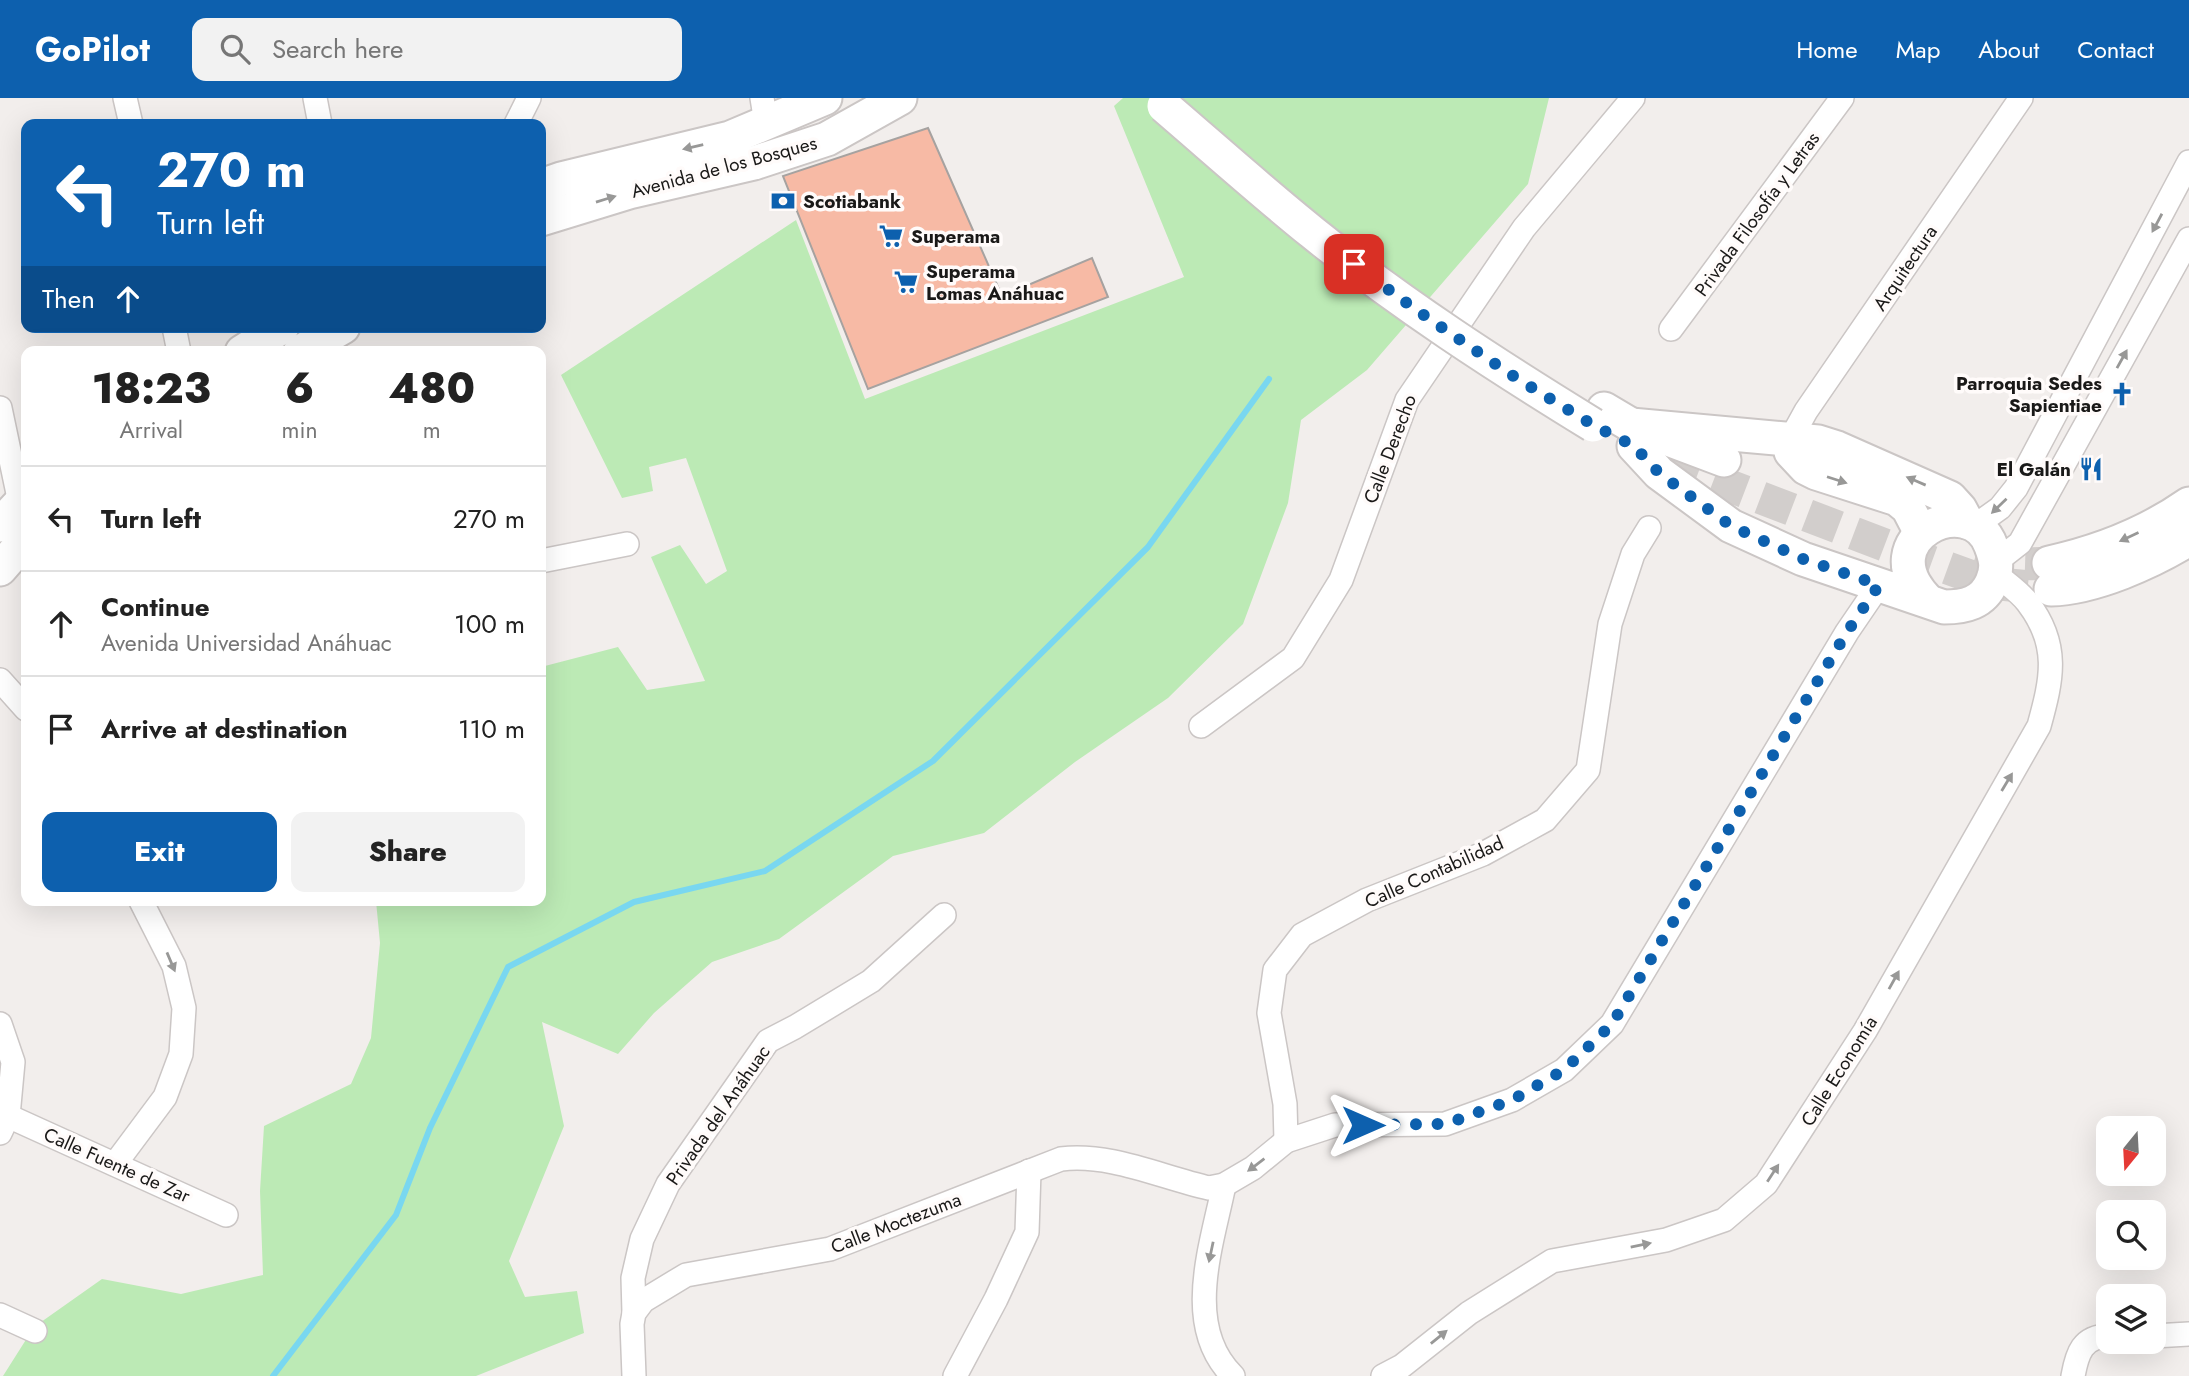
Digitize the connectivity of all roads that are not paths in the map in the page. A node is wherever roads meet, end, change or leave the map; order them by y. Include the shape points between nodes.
1 (125, 98) edge
2 (315, 98) edge
3 (529, 98) edge
4 (825, 98) edge
5 (863, 98) edge
6 (900, 98) edge
7 (1633, 98) edge
8 (1842, 98) edge
9 (2021, 98) edge
10 (1167, 101) edge
11 (764, 111) edge
12 (130, 119) edge
13 (319, 119) edge
14 (518, 119) edge
15 (730, 138) junction
16 (2189, 162) edge
17 (546, 184) edge
18 (546, 217) edge
19 (2189, 239) edge
20 (1671, 329) dead end
21 (272, 333) edge
22 (333, 333) edge
23 (252, 346) edge
24 (310, 346) edge
25 (0, 408) edge
26 (1615, 426) junction
27 (1790, 440) junction
28 (1724, 460) dead end
29 (1667, 462) tunnel mouth
30 (2189, 504) edge
31 (18, 509) edge
32 (1971, 524) junction
33 (1649, 528) dead end
34 (2189, 539) edge
35 (627, 544) dead end
36 (1915, 544) junction
37 (21, 545) edge
38 (546, 560) edge
39 (1996, 567) junction
40 (0, 569) edge
41 (1879, 585) junction
42 (1928, 601) junction
43 (0, 680) edge
44 (21, 703) edge
45 (1201, 726) dead end
46 (144, 906) edge
47 (944, 915) dead end
48 (0, 1024) edge
49 (4, 1124) edge
50 (1286, 1142) junction
51 (115, 1164) junction
52 (1029, 1171) junction
53 (1224, 1185) junction
54 (226, 1215) dead end
55 (634, 1313) junction
56 (0, 1315) edge
57 (35, 1331) dead end
58 (2189, 1334) edge
59 (2166, 1335) edge
60 (2096, 1338) edge
61 (634, 1376) edge
62 (955, 1376) edge
63 (1233, 1376) edge
64 (1383, 1376) edge
65 (2073, 1376) edge

1 - 12 street
2 - 13 street
3 - 14 street
4 - 11 main road, Avenida de los Bosques
5 - 15 main road via 835,116 782,136
18 -> 6 main road, Avenida de los Bosques via 827,139
7 - 45 street, Calle Derecho via 1524,228 1407,400 1341,580 1293,658
8 - 20 street, Privada Filosofía y Letras
9 - 27 street, Arquitectura
10 - 26 main road, bridge via 1325,243 1415,309 1510,374
11 - 15 main road, Avenida de los Bosques
15 -> 17 main road, Avenida de los Bosques
16 -> 32 street via 2016,488 2000,508
39 -> 19 street via 2020,543
21 - 23 main road
22 - 24 main road
25 - 31 street
26 - 27 main road
26 - 28 main road
26 - 29 main road
26 - 41 main road via 1659,473 1731,526 1803,559
32 -> 27 main road via 1950,498 1930,487 1837,448
27 -> 36 main road via 1791,452 1806,468 1897,499 1908,508
30 -> 34 main road via 2050,576 2065,588 2114,576
32 - 36 main road via 1942,521 1930,526
32 - 39 main road via 1990,540
33 - 50 street, Calle Contabilidad via 1633,554 1610,624 1588,770 1545,820 1483,853 1367,900 1302,936 1275,970 1269,1013 1285,1104
35 - 38 street
36 - 41 main road
36 - 42 main road via 1909,572
37 - 40 main road
39 - 42 main road via 1989,589 1977,601 1944,607
64 -> 39 street, Calle Economía via 1469,1313 1552,1261 1666,1240 1724,1220 1766,1184 1865,1031 2039,726 2051,659 2044,628
41 - 42 main road
41 - 50 street via 1612,1024 1564,1070 1512,1100 1446,1124 1335,1125
43 - 44 street
46 -> 51 street via 174,966 184,1008 181,1054 165,1097
47 - 55 street, Privada del Anáhuac via 871,981 768,1041 668,1184 642,1239 633,1278
48 - 49 street via 13,1062
49 - 51 street, Calle Fuente de Zar
50 -> 53 street
51 - 54 street, Calle Fuente de Zar
52 - 53 street, Calle Moctezuma via 1061,1158 1099,1158 1209,1188
52 - 55 street, Calle Moctezuma via 830,1249 686,1275 643,1301
52 - 62 street via 1027,1232
53 -> 63 street via 1205,1283 1206,1328
55 - 61 street
56 - 57 street
58 - 59 street
60 - 65 street via 2077,1354

